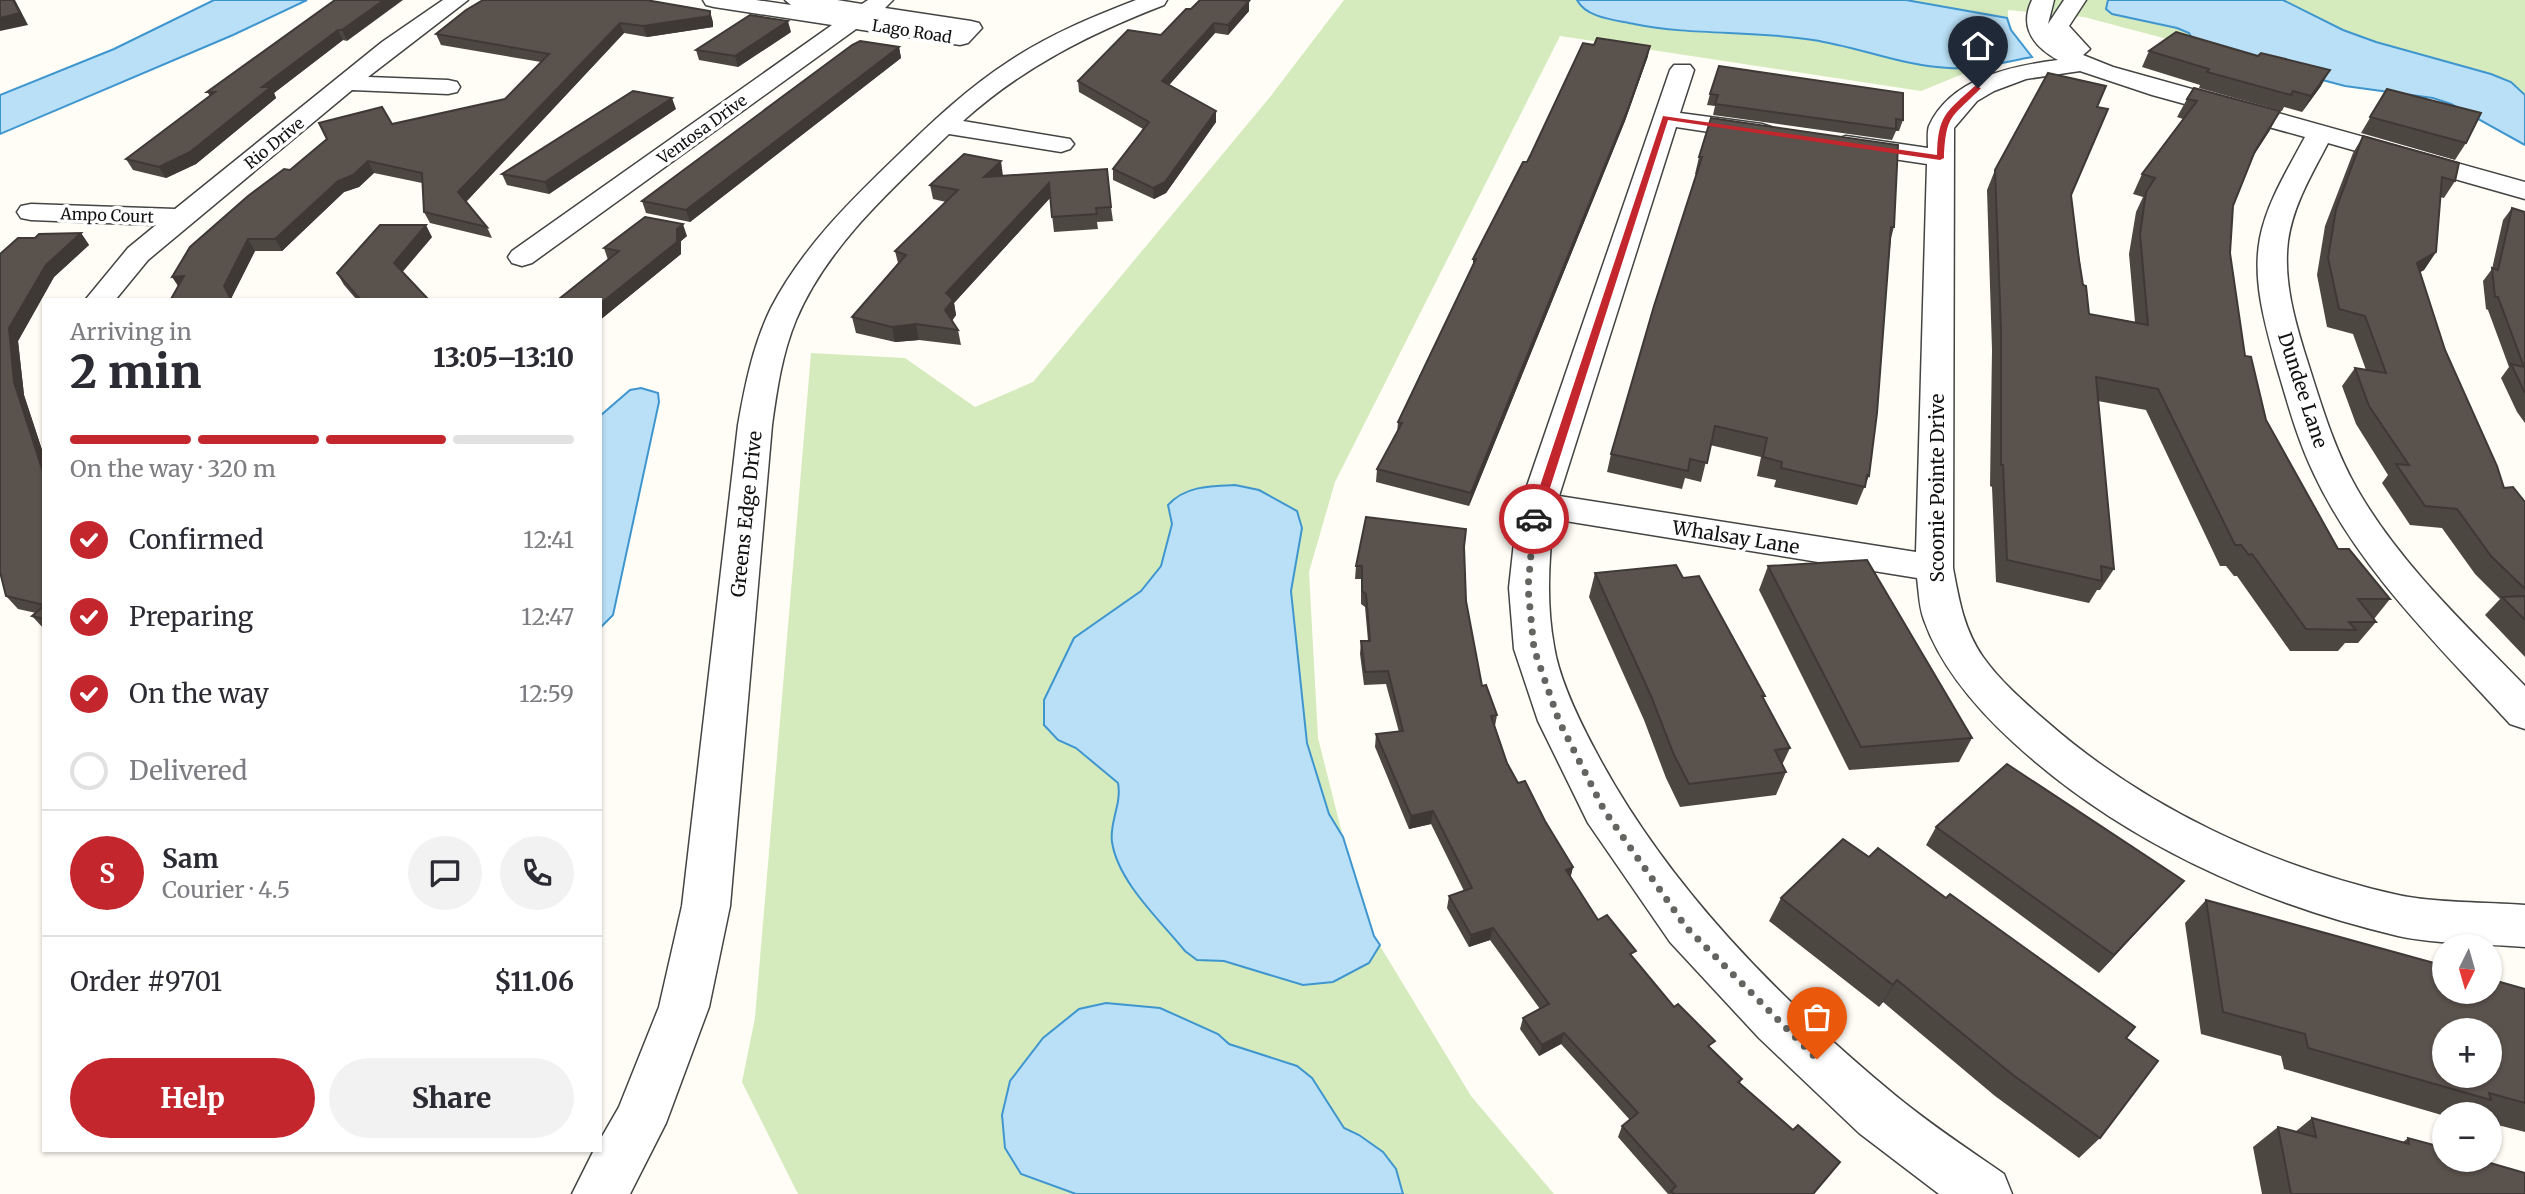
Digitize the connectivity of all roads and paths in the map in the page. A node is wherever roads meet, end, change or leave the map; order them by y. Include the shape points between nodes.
1 (457, 0) edge
2 (714, 0) edge
3 (796, 0) edge
4 (1156, 0) edge
5 (2043, 0) edge
6 (2075, 0) edge
7 (867, 11) edge
8 (2078, 61) junction
9 (1682, 70) dead end
10 (347, 83) junction
11 (448, 87) dead end
12 (1665, 118) junction
13 (943, 126) junction
14 (2320, 133) junction
15 (1789, 136) edge
16 (1817, 140) edge
17 (1061, 144) dead end
18 (1940, 158) junction
19 (2525, 191) edge
20 (31, 212) dead end
21 (182, 218) junction
22 (522, 257) dead end
23 (102, 298) edge
24 (1538, 505) junction
25 (1934, 568) junction
26 (2525, 713) edge
27 (2520, 933) edge
28 (600, 1194) edge
29 (1984, 1194) edge

1 - 10 street, Rio Drive
2 - 7 street, Lago Road
3 - 7 street, Lago Road
4 - 13 street, Greens Edge Drive via 1035,55 995,81
5 - 8 street via 2035,15 2038,29 2044,39
6 - 8 street via 2058,26 2079,50
7 - 22 street, Ventosa Drive
8 - 14 street via 2152,87
8 - 18 street, Scoonie Pointe Drive via 1978,88 1951,111 1941,128
9 - 12 street
10 - 11 street
10 - 21 street, Rio Drive
12 - 15 street
12 - 24 street
13 - 17 street
13 - 28 street, Greens Edge Drive via 818,256 787,306 765,363 706,906 684,1007 639,1123
14 - 19 street
14 - 26 street, Dundee Lane via 2286,201 2274,240 2274,277 2283,333 2308,418 2339,488 2376,545
16 - 18 street
18 - 25 street, Scoonie Pointe Drive
20 - 21 street, Ampo Court
21 - 23 street, Rio Drive via 138,254
24 - 25 street, Whalsay Lane
24 - 29 street via 1528,588 1534,649 1559,721 1604,810 1686,927 1777,1021 1878,1115
25 - 27 street, Scoonie Pointe Drive via 1943,619 1968,667 2010,714 2066,764 2131,808 2290,885 2401,916

